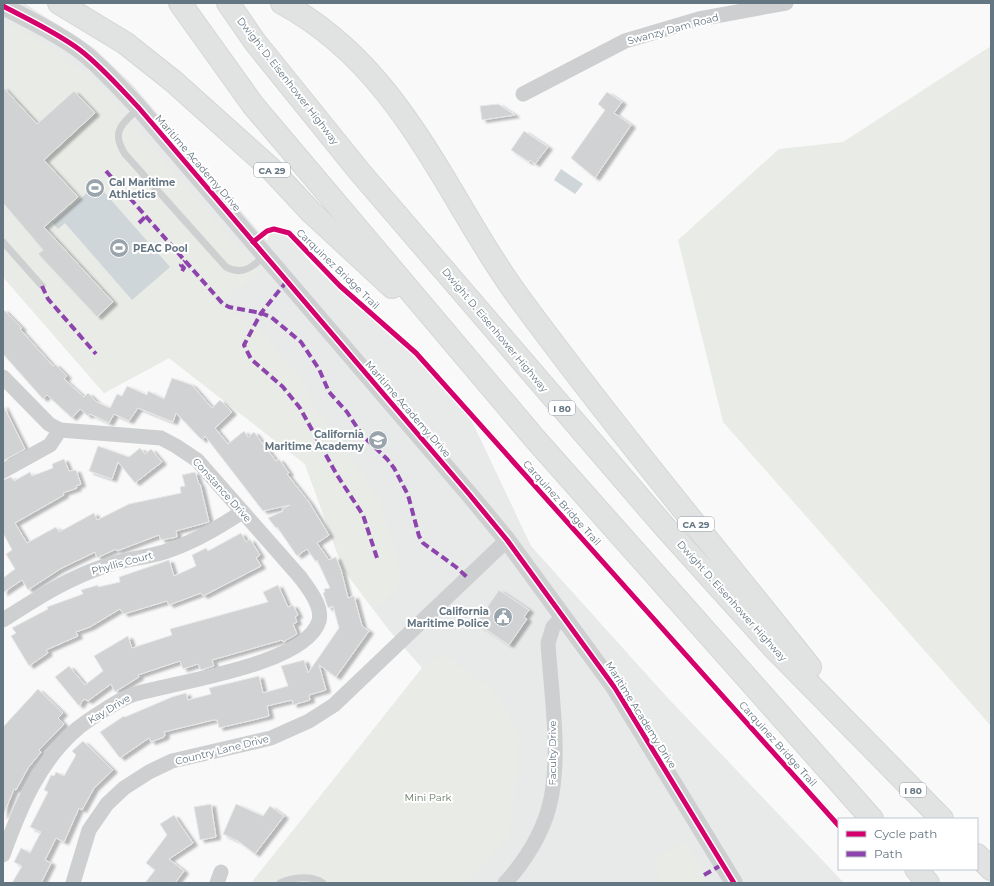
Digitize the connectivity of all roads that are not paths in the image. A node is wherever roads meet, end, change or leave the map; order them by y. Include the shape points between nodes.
1 (59, 3) edge
2 (180, 3) edge
3 (228, 3) edge
4 (282, 3) edge
5 (786, 3) edge
6 (3, 6) edge
7 (523, 94) dead end
8 (139, 108) junction
9 (3, 242) edge
10 (265, 255) junction
11 (42, 286) dead end
12 (467, 358) junction
13 (3, 376) edge
14 (60, 430) junction
15 (3, 471) edge
16 (242, 512) junction
17 (507, 540) junction
18 (563, 616) junction
19 (3, 620) edge
20 (319, 620) joint
21 (884, 761) junction
22 (871, 818) edge
23 (941, 818) edge
24 (3, 855) edge
25 (978, 856) edge
26 (991, 869) edge
27 (917, 870) edge
28 (73, 883) edge
29 (280, 883) edge
30 (323, 883) edge
31 (505, 883) edge
32 (734, 883) edge
33 (928, 883) edge

1 - 12 highway, CA 29 via 125,43 173,81 270,168 312,212
2 - 12 highway via 253,105
3 - 21 highway, Dwight D. Eisenhower Highway / I 80 via 255,42 359,171 663,525 774,647
4 - 21 highway, CA 29 via 332,35 393,99 525,306
5 - 7 street, Swanzy Dam Road via 699,20 625,41
6 - 8 street, Maritime Academy Drive via 59,35 80,50
8 - 10 street, Maritime Academy Drive
8 - 10 lane via 118,130 117,138 125,154 226,267 232,271 246,270
9 - 11 lane
10 - 17 street, Maritime Academy Drive
12 - 22 highway via 536,440
13 - 14 street via 49,424
14 - 15 street via 50,445
14 - 16 street, Constance Drive via 161,438 196,460
16 - 19 street, Phyllis Court via 197,540 164,552 106,566 74,578
16 - 20 street, Constance Drive via 311,591 317,605
17 - 18 street, Maritime Academy Drive
17 - 28 street, Country Lane Drive via 364,678 328,709 309,721 271,738 172,761 124,788 107,804 90,830
18 - 31 street, Faculty Drive via 553,627 548,644 554,756 554,779 549,808 541,829 524,858
18 - 32 street, Maritime Academy Drive via 615,688
20 - 24 street, Kay Drive via 310,635 295,648 263,662 130,696 78,728 61,745 26,794
21 - 23 highway, Dwight D. Eisenhower Highway / I 80
25 - 26 highway
27 - 33 highway
29 - 30 lane via 289,879 316,878

